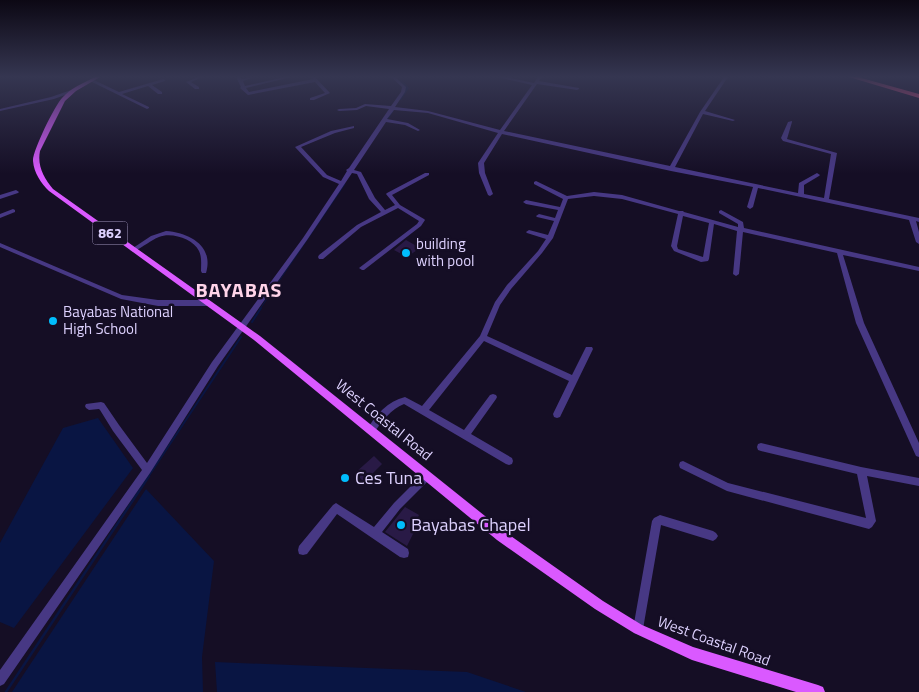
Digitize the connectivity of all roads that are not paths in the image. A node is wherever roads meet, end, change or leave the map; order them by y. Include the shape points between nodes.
1 (57, 109) edge
2 (352, 109) edge
3 (392, 109) edge
4 (409, 109) edge
5 (517, 109) edge
6 (704, 109) edge
7 (340, 110) dead end
8 (702, 112) junction
9 (387, 120) junction
10 (734, 120) dead end
11 (790, 122) dead end
12 (352, 127) dead end
13 (418, 130) dead end
14 (501, 132) junction
15 (672, 169) junction
16 (352, 171) junction
17 (427, 174) dead end
18 (817, 175) dead end
19 (536, 182) dead end
20 (341, 183) junction
21 (756, 187) junction
22 (16, 192) dead end
23 (490, 194) dead end
24 (801, 196) junction
25 (0, 197) edge
26 (566, 198) junction
27 (826, 201) junction
28 (526, 202) dead end
29 (398, 206) junction
30 (750, 207) dead end
31 (562, 209) junction
32 (13, 211) dead end
33 (384, 212) junction
34 (681, 212) junction
35 (721, 212) dead end
36 (0, 216) edge
37 (539, 216) dead end
38 (912, 219) junction
39 (558, 220) junction
40 (919, 220) edge
41 (712, 221) junction
42 (741, 230) junction
43 (529, 232) dead end
44 (550, 238) junction
45 (919, 242) edge
46 (0, 245) edge
47 (133, 250) junction
48 (839, 251) junction
49 (321, 257) dead end
50 (362, 268) dead end
51 (919, 269) edge
52 (204, 271) dead end
53 (736, 274) dead end
54 (208, 303) junction
55 (243, 328) junction
56 (483, 337) junction
57 (590, 349) dead end
58 (574, 380) junction
59 (493, 398) dead end
60 (89, 406) dead end
61 (424, 410) junction
62 (557, 414) dead end
63 (371, 430) junction
64 (465, 436) junction
65 (761, 447) dead end
66 (919, 452) edge
67 (509, 461) dead end
68 (683, 465) dead end
69 (147, 470) junction
70 (861, 471) junction
71 (427, 476) junction
72 (919, 482) edge
73 (375, 532) junction
74 (714, 536) dead end
75 (303, 550) dead end
76 (404, 553) dead end
77 (638, 629) junction
78 (0, 680) edge
79 (818, 692) edge

1 - 47 main road, West Coastal Road / 862 via 36,155 42,181
2 - 7 street
3 - 9 street
4 - 14 street
5 - 14 street
6 - 8 street
8 - 10 street
8 - 15 street
9 - 13 street
9 - 16 street
11 - 27 street via 785,140 834,152
12 - 20 street via 298,147 325,176
14 - 15 street
14 - 23 street via 480,166
15 - 21 street
16 - 20 street
16 - 33 street via 359,173 372,199
17 - 29 street via 389,194
18 - 24 street via 801,184
19 - 26 street
20 - 55 street
21 - 24 street
21 - 30 street
22 - 25 street
24 - 27 street
26 - 31 street
26 - 34 street via 611,195
27 - 38 street
28 - 31 street
29 - 33 street
29 - 50 street via 420,218 422,223
31 - 39 street
32 - 36 street
33 - 49 street via 348,233
34 - 41 street
34 - 41 street via 674,246 676,250 701,260 706,259
35 - 42 street via 737,219
37 - 39 street
38 - 40 street
38 - 45 street
39 - 44 street
41 - 42 street
42 - 48 street
42 - 53 street
43 - 44 street
44 - 56 street via 497,304
46 - 54 street via 121,297 158,303
47 - 52 street via 160,234 180,236 201,249
47 - 54 main road, West Coastal Road / 862
48 - 51 street
48 - 66 street via 860,323
54 - 55 main road, West Coastal Road / 862
55 - 63 main road, West Coastal Road / 862
55 - 69 street via 215,364
56 - 58 street
56 - 61 street
57 - 58 street
58 - 62 street
59 - 64 street
60 - 69 street via 101,405 106,410
61 - 63 street via 402,400
61 - 64 street
63 - 71 main road, West Coastal Road / 862
64 - 67 street
65 - 70 street
68 - 70 street via 727,487 869,524
69 - 78 street
70 - 72 street
71 - 73 street
71 - 77 main road, West Coastal Road / 862 via 525,553
73 - 75 street via 336,508
73 - 76 street
74 - 77 street via 660,520 657,522
77 - 79 main road, West Coastal Road / 862 via 692,653

